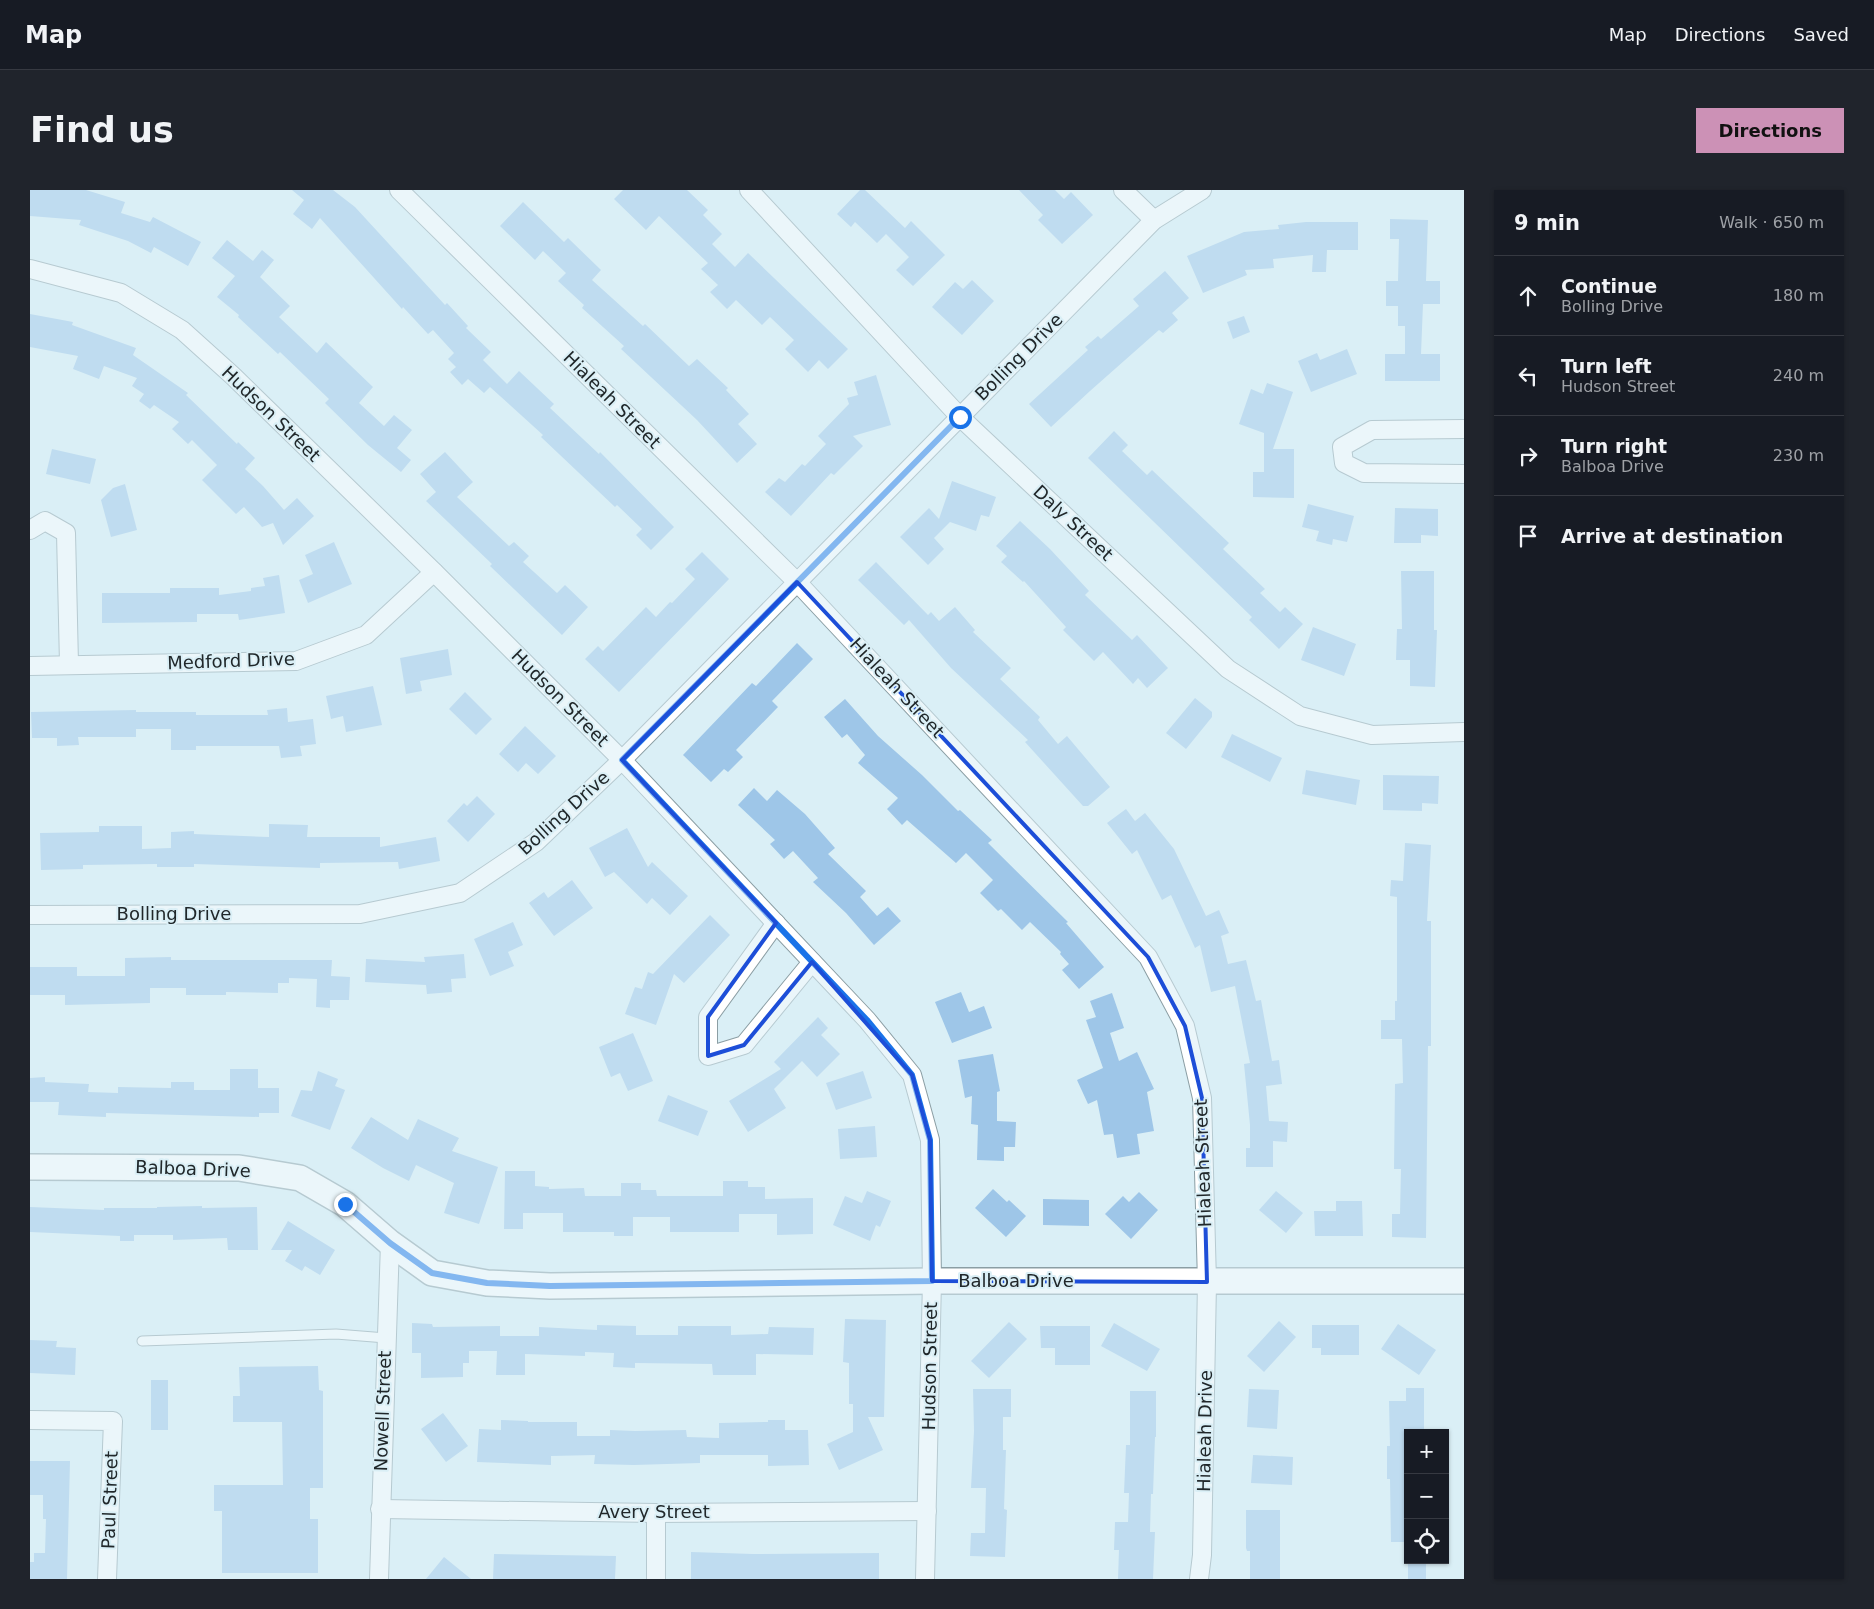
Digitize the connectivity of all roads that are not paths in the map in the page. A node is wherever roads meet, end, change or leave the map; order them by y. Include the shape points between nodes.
1 (399, 190) edge
2 (749, 190) edge
3 (1123, 190) edge
4 (1202, 190) edge
5 (1154, 220) junction
6 (30, 269) edge
7 (960, 417) junction
8 (1464, 429) edge
9 (1464, 474) edge
10 (30, 530) edge
11 (434, 572) junction
12 (797, 582) junction
13 (69, 664) junction
14 (30, 666) edge
15 (1464, 732) edge
16 (622, 760) junction
17 (30, 915) edge
18 (776, 923) junction
19 (812, 962) junction
20 (30, 1167) edge
21 (390, 1243) junction
22 (932, 1281) junction
23 (1464, 1281) edge
24 (1207, 1282) junction
25 (386, 1338) junction
26 (142, 1341) dead end
27 (30, 1420) edge
28 (380, 1509) junction
29 (927, 1511) junction
30 (656, 1513) junction
31 (107, 1579) edge
32 (378, 1579) edge
33 (656, 1579) edge
34 (925, 1579) edge
35 (1199, 1579) edge

1 - 12 street, Hialeah Street
2 - 7 street, Daly Street
3 - 5 street
4 - 5 street, Bolling Drive
5 - 7 street, Bolling Drive
6 - 11 street, Hudson Street via 121,293 182,330
7 - 12 street, Bolling Drive
7 - 15 street, Daly Street via 1228,669 1300,716 1372,735
8 - 9 street via 1372,430 1342,448 1344,463 1364,473
10 - 13 street via 45,521 66,533
11 - 13 street, Medford Drive via 366,635 296,661
11 - 16 street, Hudson Street
12 - 16 street, Bolling Drive
12 - 24 street, Hialeah Street via 1148,957 1185,1026 1202,1098
13 - 14 street, Medford Drive
16 - 17 street, Bolling Drive via 536,842 460,893 360,914
16 - 18 street, Hudson Street
18 - 19 street, Hudson Street
18 - 19 street via 708,1017 708,1056 744,1045
19 - 22 street, Hudson Street via 867,1020 912,1075 930,1140
20 - 21 street, Balboa Drive via 239,1168 300,1178 345,1204
21 - 22 street, Balboa Drive via 432,1273 487,1283 550,1286
21 - 25 street, Nowell Street
22 - 24 street, Balboa Drive
22 - 29 street, Hudson Street
23 - 24 street, Balboa Drive
24 - 35 street, Hialeah Drive
25 - 26 lane via 336,1334
25 - 28 street, Nowell Street
27 - 31 street, Paul Street via 112,1421
28 - 30 street, Avery Street
28 - 32 street, Nowell Street
29 - 30 street, Avery Street
29 - 34 street, Hudson Street
30 - 33 street

